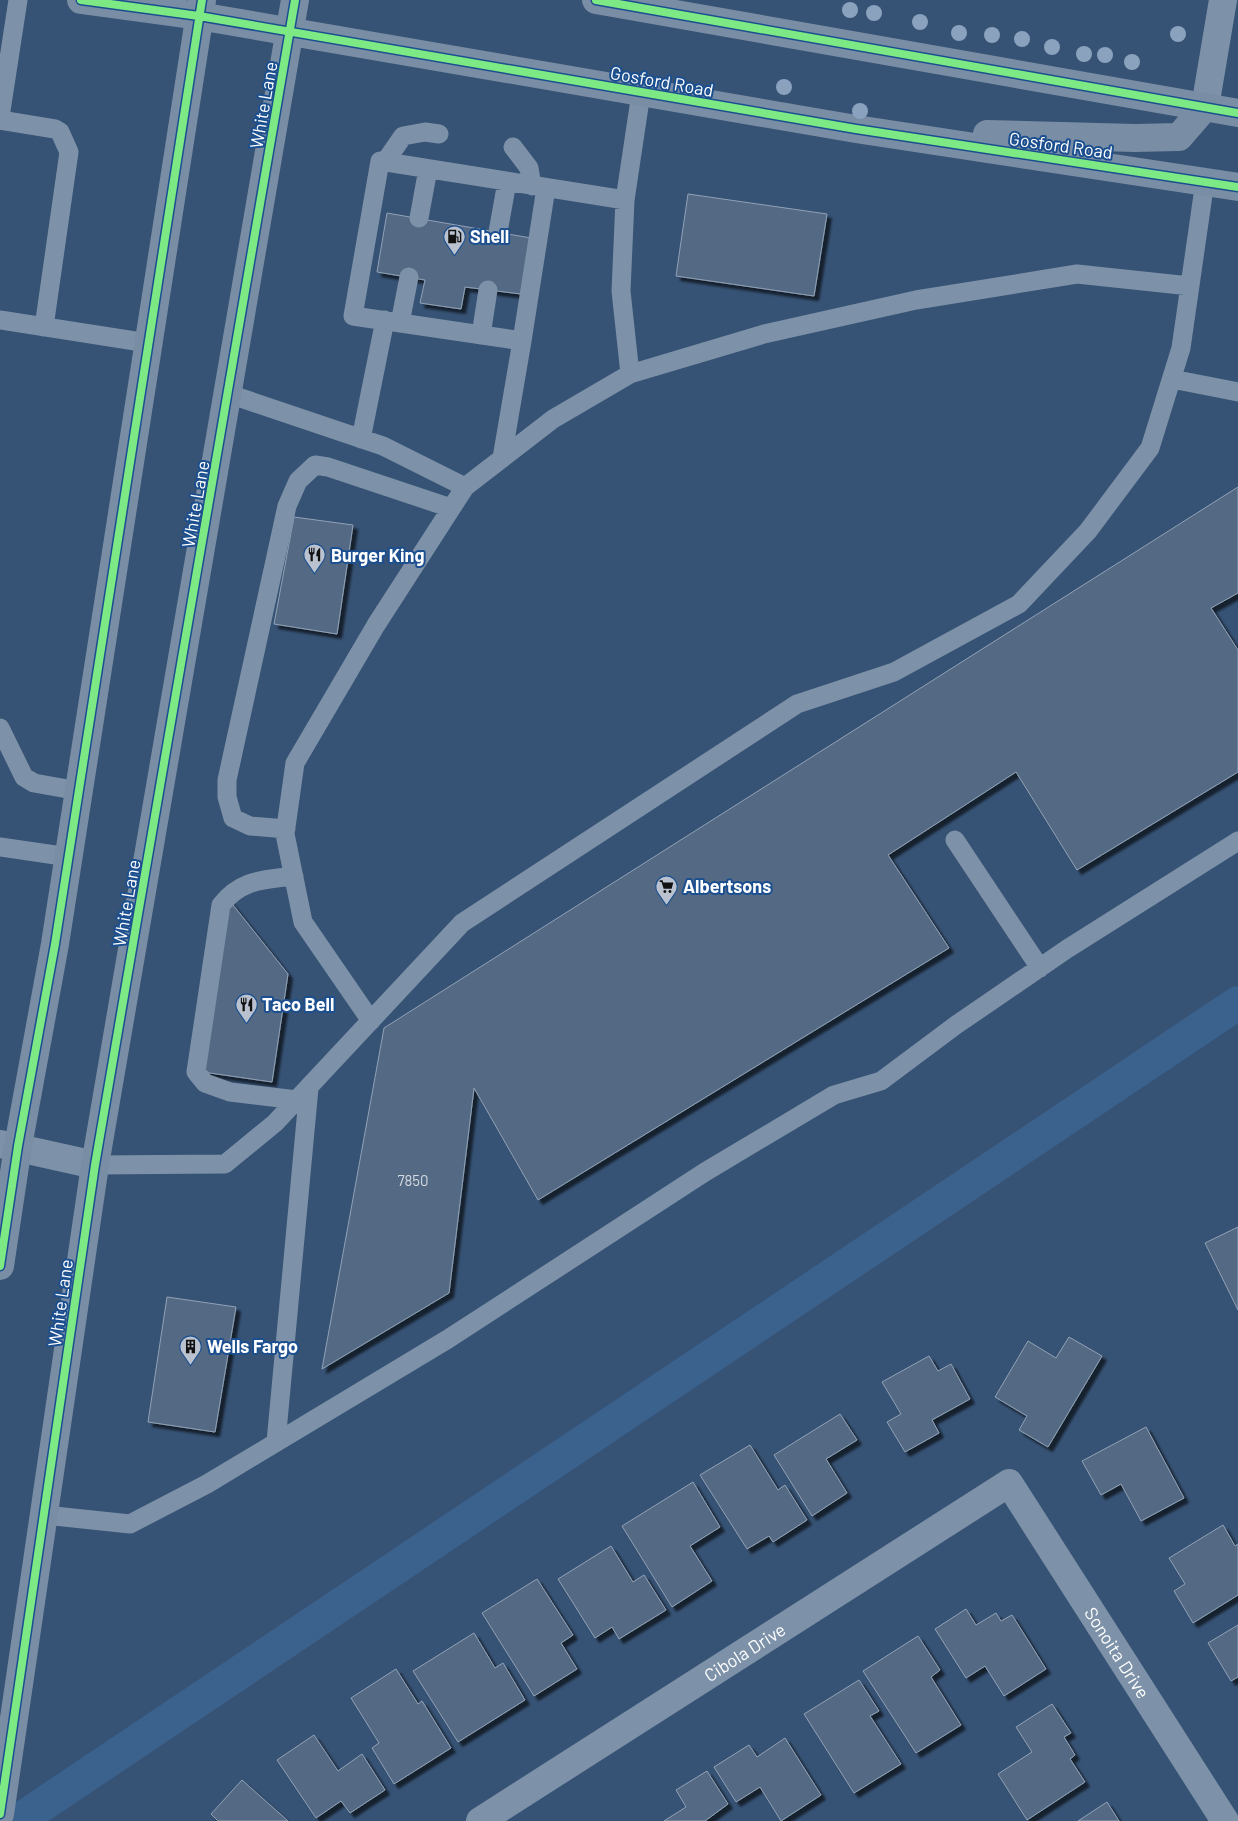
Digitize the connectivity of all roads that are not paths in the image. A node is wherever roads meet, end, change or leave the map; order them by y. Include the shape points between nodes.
1 (18, 0) edge
2 (81, 0) edge
3 (296, 0) edge
4 (596, 0) edge
5 (1223, 0) edge
6 (200, 8) edge
7 (291, 33) junction
8 (641, 93) junction
9 (1205, 107) junction
10 (1238, 113) edge
11 (0, 119) edge
12 (856, 129) junction
13 (440, 134) dead end
14 (513, 147) dead end
15 (385, 162) junction
16 (1238, 165) edge
17 (428, 169) junction
18 (1205, 181) junction
19 (507, 182) junction
20 (539, 187) junction
21 (1238, 187) edge
22 (625, 200) junction
23 (419, 218) dead end
24 (498, 232) dead end
25 (409, 277) dead end
26 (1190, 286) junction
27 (488, 290) dead end
28 (0, 320) edge
29 (392, 321) junction
30 (44, 327) junction
31 (481, 334) junction
32 (522, 341) junction
33 (148, 343) junction
34 (630, 374) junction
35 (1172, 379) junction
36 (1238, 392) edge
37 (229, 394) junction
38 (361, 439) junction
39 (502, 458) junction
40 (464, 487) junction
41 (451, 508) junction
42 (0, 728) edge
43 (79, 791) junction
44 (286, 829) junction
45 (955, 840) dead end
46 (1238, 841) edge
47 (0, 847) edge
48 (69, 857) junction
49 (294, 876) junction
50 (1040, 968) junction
51 (371, 1021) junction
52 (303, 1094) junction
53 (9, 1145) edge
54 (95, 1165) junction
55 (0, 1266) edge
56 (276, 1442) junction
57 (1009, 1483) joint
58 (45, 1515) junction
59 (1228, 1812) edge
60 (0, 1814) edge
61 (480, 1821) edge

1 - 11 lane
2 - 6 main road, Gosford Road
3 - 7 main road, White Lane
4 - 9 main road
5 - 9 street
6 - 7 main road, Gosford Road
6 - 33 main road
7 - 8 main road, Gosford Road
7 - 37 main road, White Lane
8 - 12 main road, Gosford Road
8 - 22 lane
9 - 10 main road
9 - 12 main road via 1179,137
11 - 30 lane via 55,129 60,132 70,152
12 - 18 main road, Gosford Road
13 - 15 lane via 425,132 403,136
14 - 20 lane
15 - 17 lane
15 - 29 lane via 380,161 353,316
16 - 18 main road
17 - 19 lane
17 - 23 lane
18 - 21 main road, Gosford Road
18 - 26 lane
19 - 20 lane
19 - 24 lane
20 - 22 lane
20 - 32 lane
22 - 34 lane via 620,291
25 - 29 lane
26 - 34 lane via 1077,274 916,300 764,334
26 - 35 lane via 1181,348
27 - 31 lane
28 - 30 lane
29 - 31 lane
29 - 38 lane
30 - 33 lane
31 - 32 lane
32 - 39 lane
33 - 43 main road
34 - 39 lane via 553,418
35 - 36 lane
35 - 51 lane via 1150,448 1088,531 1019,604 894,672 797,704 462,923
37 - 38 lane
37 - 54 main road, White Lane
38 - 40 lane via 383,446
39 - 40 lane
40 - 41 lane
41 - 44 lane via 376,625 295,763
41 - 44 lane via 328,467 315,465 298,481 287,506 227,780 227,797 233,818 250,826
42 - 43 lane via 24,777 34,783
43 - 48 main road
44 - 49 lane
45 - 50 lane
46 - 50 lane
47 - 48 lane
48 - 53 main road
49 - 51 lane via 303,922
49 - 52 lane via 253,882 231,892 221,905 196,1072 205,1083 230,1092
50 - 56 lane via 881,1081 834,1095 705,1172 448,1339
51 - 52 lane
52 - 54 lane via 275,1123 225,1164
52 - 56 lane
53 - 54 street
53 - 55 main road
54 - 58 main road, White Lane
56 - 58 lane via 207,1484 130,1524
57 - 59 street, Sonoita Drive
57 - 61 street, Cibola Drive
58 - 60 main road, White Lane

